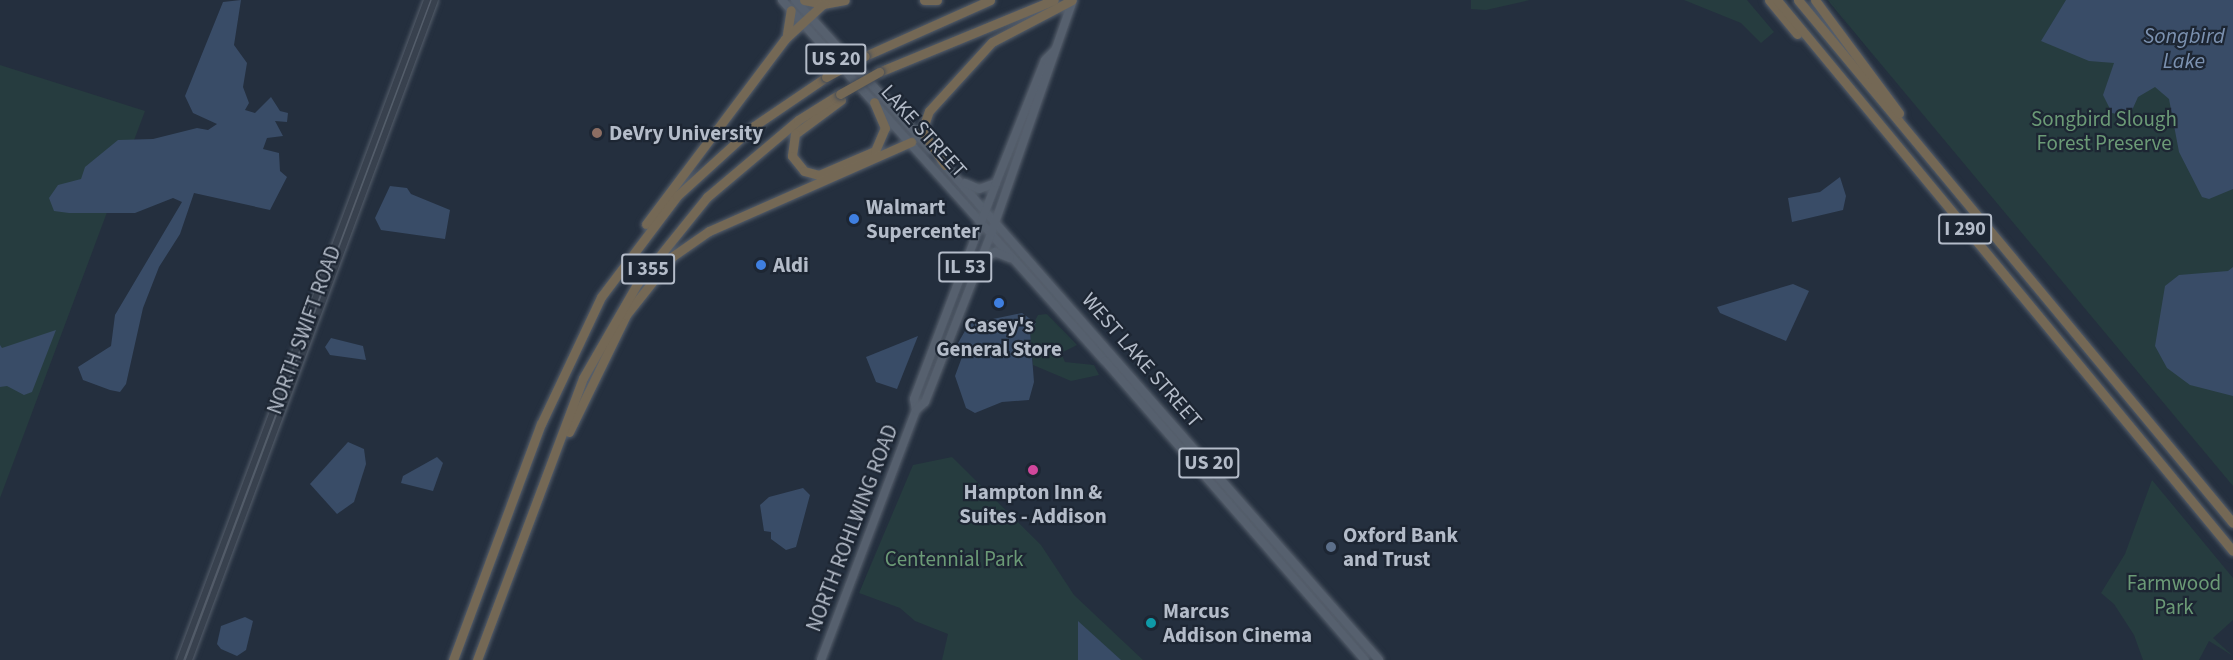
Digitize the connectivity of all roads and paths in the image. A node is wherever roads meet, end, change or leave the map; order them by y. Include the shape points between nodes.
1 (427, 0) edge
2 (435, 0) edge
3 (782, 0) edge
4 (795, 0) edge
5 (804, 0) edge
6 (845, 0) edge
7 (924, 0) edge
8 (937, 0) edge
9 (990, 0) edge
10 (1054, 0) edge
11 (1073, 0) edge
12 (1769, 0) edge
13 (1777, 0) edge
14 (1798, 0) edge
15 (1815, 0) edge
16 (823, 4) junction
17 (791, 10) junction
18 (1030, 15) junction
19 (806, 18) junction
20 (785, 39) junction
21 (1054, 51) junction
22 (842, 96) junction
23 (874, 102) junction
24 (1865, 109) junction
25 (903, 119) junction
26 (911, 142) junction
27 (945, 165) junction
28 (1940, 168) junction
29 (957, 178) junction
30 (996, 183) junction
31 (987, 210) junction
32 (996, 220) junction
33 (982, 223) junction
34 (991, 234) junction
35 (1016, 262) junction
36 (978, 266) junction
37 (601, 297) junction
38 (916, 410) junction
39 (535, 505) junction
40 (2233, 523) edge
41 (2233, 551) edge
42 (180, 660) edge
43 (189, 660) edge
44 (453, 660) edge
45 (477, 660) edge
46 (822, 660) edge
47 (1365, 660) edge
48 (1379, 660) edge

1 - 42 street, NORTH SWIFT ROAD
2 - 43 street, NORTH SWIFT ROAD
3 - 17 main road, LAKE STREET / US 20
4 - 19 main road, LAKE STREET / US 20
5 - 16 highway
6 - 16 highway
7 - 8 highway
9 - 37 highway, I 355, bridge via 865,56 826,77 754,126 677,196
10 - 18 highway, I 355
11 - 18 highway
11 - 21 main road, NORTH ROHLWING ROAD / IL 53
12 - 24 highway
13 - 24 highway, I 290
14 - 28 highway, I 290
15 - 28 highway
16 - 19 highway
17 - 19 main road, LAKE STREET / US 20
17 - 20 highway
18 - 22 highway, I 355, bridge via 906,63
18 - 27 highway via 992,42 925,117 922,131
19 - 20 highway
19 - 23 main road, LAKE STREET / US 20
19 - 25 main road, LAKE STREET / US 20
20 - 37 highway via 620,260
21 - 30 main road, NORTH ROHLWING ROAD / IL 53 via 1045,60
21 - 32 main road, NORTH ROHLWING ROAD / IL 53
22 - 23 highway via 795,134 792,156 804,171 819,175 875,151 885,128
22 - 39 highway, I 355 via 798,120 714,191 637,284 584,378
23 - 26 main road, LAKE STREET / US 20
24 - 41 highway, I 290
25 - 26 main road
25 - 27 main road, LAKE STREET / US 20
26 - 33 main road, LAKE STREET / US 20
26 - 39 highway via 709,231 673,256 647,284 606,349
27 - 29 main road, LAKE STREET / US 20
28 - 40 highway, I 290
29 - 30 main road via 979,189
29 - 31 main road, LAKE STREET / US 20
30 - 31 main road, NORTH ROHLWING ROAD / IL 53
31 - 32 main road, LAKE STREET / US 20
31 - 33 main road, NORTH ROHLWING ROAD / IL 53
32 - 34 main road, NORTH ROHLWING ROAD / IL 53
32 - 48 main road, WEST LAKE STREET / US 20
33 - 34 main road, LAKE STREET / US 20
33 - 38 main road, NORTH ROHLWING ROAD / IL 53 via 914,399
34 - 35 main road, WEST LAKE STREET / US 20
34 - 36 main road, NORTH ROHLWING ROAD / IL 53
35 - 36 main road via 995,252
35 - 47 main road, WEST LAKE STREET / US 20
36 - 38 main road, NORTH ROHLWING ROAD / IL 53 via 925,402
37 - 44 highway, I 355 via 541,424
38 - 46 main road, NORTH ROHLWING ROAD / IL 53
39 - 45 highway, I 355

